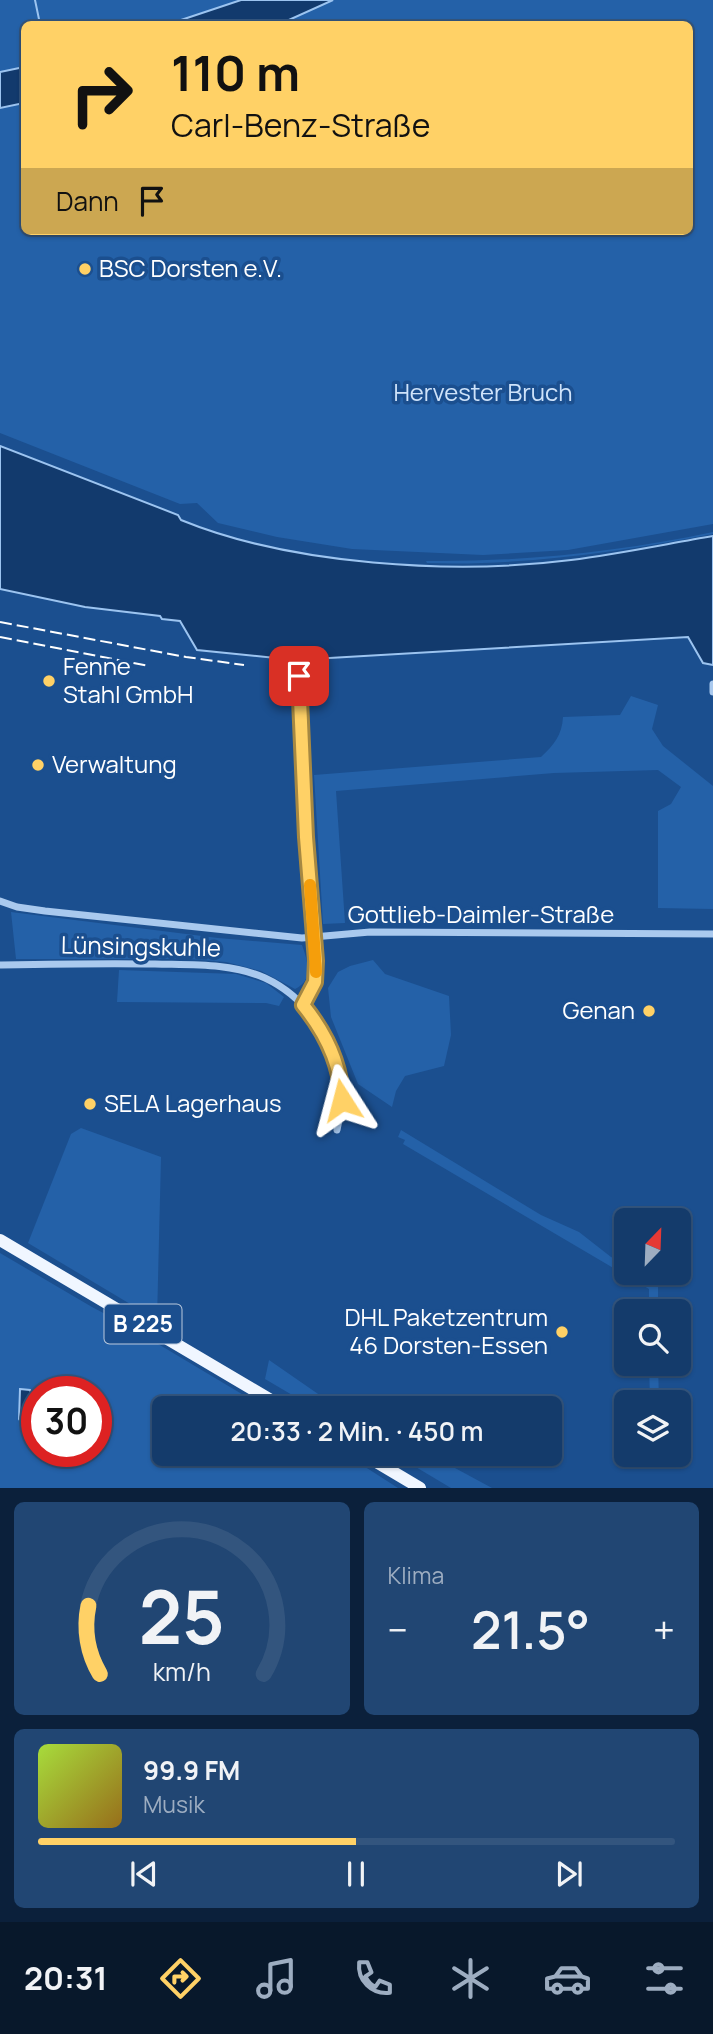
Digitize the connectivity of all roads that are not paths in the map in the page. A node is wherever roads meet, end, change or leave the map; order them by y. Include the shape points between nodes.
1 (299, 676) dead end
2 (713, 684) edge
3 (713, 692) edge
4 (0, 901) edge
5 (713, 934) edge
6 (315, 937) junction
7 (0, 965) edge
8 (303, 1005) junction
9 (337, 1130) dead end
10 (0, 1240) edge
11 (264, 1396) edge
12 (383, 1466) edge
13 (420, 1488) edge

1 - 6 street
2 - 3 street
4 - 6 street, Gottlieb-Daimler-Straße via 45,911 277,937
5 - 6 street, Gottlieb-Daimler-Straße via 370,932
6 - 8 street via 315,982
7 - 8 street, Lünsingskuhle via 229,968 270,981
8 - 9 street, Lünsingskuhle via 323,1032 337,1067 342,1100
10 - 11 main road, B 225
12 - 13 main road

